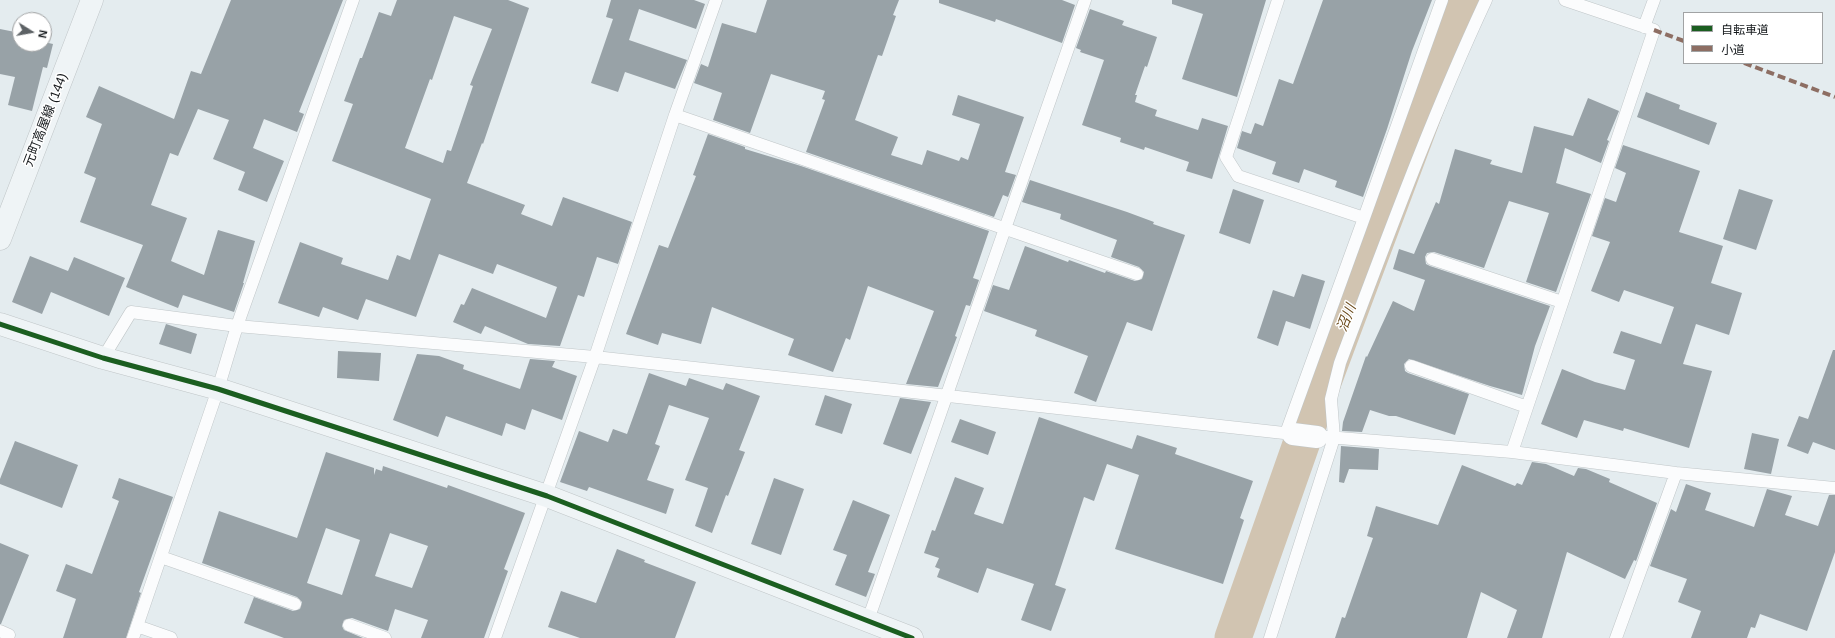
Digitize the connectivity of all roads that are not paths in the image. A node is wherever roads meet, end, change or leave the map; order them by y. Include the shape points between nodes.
1 (92, 0) edge
2 (353, 0) edge
3 (716, 0) edge
4 (1085, 0) edge
5 (1278, 0) edge
6 (1442, 0) edge
7 (1486, 0) edge
8 (1565, 0) edge
9 (1654, 0) edge
10 (1644, 27) junction
11 (675, 115) junction
12 (1364, 218) junction
13 (1006, 228) junction
14 (0, 240) edge
15 (1432, 259) dead end
16 (1137, 274) dead end
17 (1562, 302) junction
18 (0, 324) edge
19 (237, 326) junction
20 (595, 357) junction
21 (103, 358) junction
22 (1411, 366) dead end
23 (218, 389) junction
24 (948, 395) junction
25 (1528, 407) junction
26 (1289, 434) junction
27 (1325, 437) junction
28 (1512, 452) junction
29 (1676, 474) junction
30 (1835, 488) edge
31 (547, 496) junction
32 (161, 557) junction
33 (295, 604) dead end
34 (868, 620) junction
35 (349, 625) dead end
36 (137, 626) junction
37 (133, 638) edge
38 (171, 638) edge
39 (385, 638) edge
40 (495, 638) edge
41 (912, 638) edge
42 (1270, 638) edge
43 (1616, 638) edge

1 - 14 street, 元町高屋線 (144)
2 - 19 lane
3 - 11 lane
4 - 13 lane
5 - 12 lane via 1226,157 1238,176
6 - 12 lane
7 - 27 lane via 1463,48 1425,142 1340,363
8 - 10 lane
9 - 10 lane
10 - 17 lane via 1654,30
11 - 13 lane
11 - 20 lane
12 - 26 lane
13 - 16 lane
13 - 24 lane
15 - 17 lane
17 - 25 lane
18 - 21 street
19 - 20 lane
19 - 21 lane via 131,312
19 - 23 lane
20 - 24 lane
20 - 31 lane
21 - 23 street
22 - 25 lane
23 - 31 street
23 - 32 lane
24 - 26 lane
24 - 34 lane
25 - 28 lane
26 - 27 street
27 - 28 lane
27 - 42 lane
28 - 29 lane
29 - 30 lane
29 - 43 lane
31 - 34 street
31 - 40 lane
32 - 33 lane
32 - 36 lane
34 - 41 street
35 - 39 lane
36 - 37 lane
36 - 38 lane

